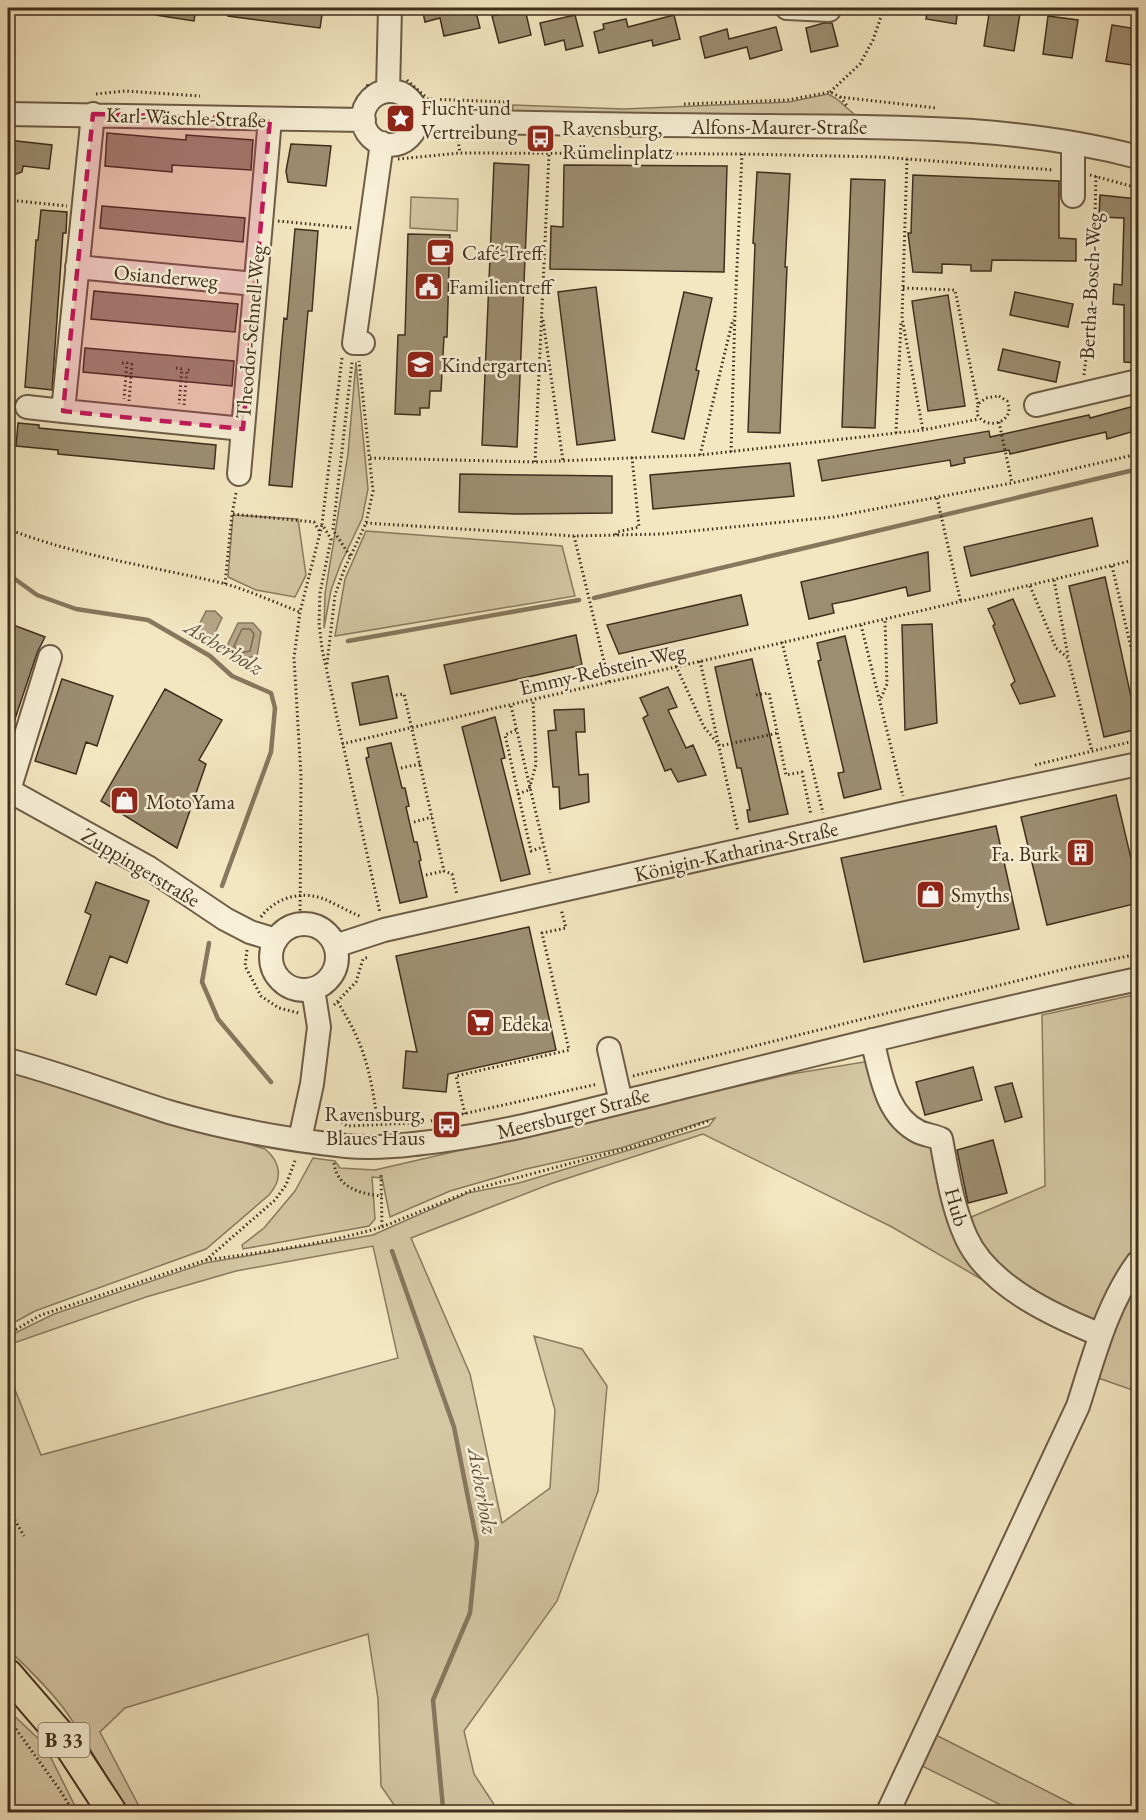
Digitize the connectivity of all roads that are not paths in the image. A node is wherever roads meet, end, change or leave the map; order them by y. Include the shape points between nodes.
1 (390, 8) edge
2 (787, 8) edge
3 (829, 10) road end
4 (388, 91) junction
5 (8, 114) edge
6 (93, 114) junction
7 (270, 119) junction
8 (364, 120) junction
9 (417, 120) junction
10 (1073, 143) junction
11 (380, 152) junction
12 (1138, 158) edge
13 (1073, 196) dead end
14 (78, 267) junction
15 (255, 284) junction
16 (354, 342) road end
17 (1138, 381) edge
18 (1036, 405) dead end
19 (27, 407) dead end
20 (63, 411) junction
21 (243, 429) junction
22 (237, 484) road end
23 (50, 657) dead end
24 (1138, 764) edge
25 (8, 790) edge
26 (276, 940) junction
27 (335, 946) junction
28 (1138, 979) edge
29 (314, 989) junction
30 (872, 1040) junction
31 (609, 1049) dead end
32 (8, 1060) edge
33 (621, 1102) junction
34 (300, 1139) junction
35 (1138, 1262) edge
36 (1101, 1335) junction
37 (8, 1674) edge
38 (112, 1812) edge
39 (888, 1812) edge

1 - 4 street
2 - 3 street
4 - 8 street via 370,100
4 - 9 street via 411,100
5 - 6 street, Karl-Wäschle-Straße
6 - 7 street, Karl-Wäschle-Straße
6 - 14 street
7 - 8 street, Karl-Wäschle-Straße
7 - 15 street, Theodor-Schnell-Weg
8 - 11 street
9 - 10 street, Alfons-Maurer-Straße via 883,127 1005,134
9 - 11 street via 416,128 405,140
10 - 12 street, Alfons-Maurer-Straße
10 - 13 street
11 - 16 street
14 - 15 street, Osianderweg
14 - 20 street
15 - 21 street, Theodor-Schnell-Weg
17 - 18 street, Bertha-Bosch-Weg
19 - 20 street, Theodor-Schnell-Weg
20 - 21 street, Theodor-Schnell-Weg
21 - 22 street
23 - 25 street
24 - 27 street, Königin-Katharina-Straße via 906,813 819,823 741,850 558,901 384,930
25 - 26 street, Zuppingerstraße via 149,868 225,919
26 - 27 street via 285,930 300,924 324,931
26 - 29 street via 271,956 277,976 293,988
27 - 29 street via 335,968
28 - 30 street, Meersburger Straße
29 - 34 street via 320,1027
30 - 33 street, Meersburger Straße
30 - 36 street, Hub via 888,1100 902,1120 919,1132 941,1138 950,1188 966,1237 981,1262 1037,1305
31 - 33 street
32 - 34 street, Meersburger Straße via 169,1112
33 - 34 street, Meersburger Straße via 530,1126 397,1147 348,1146
35 - 36 street via 1115,1299
36 - 39 street via 1078,1406
37 - 38 main road, B 33 via 65,1740

